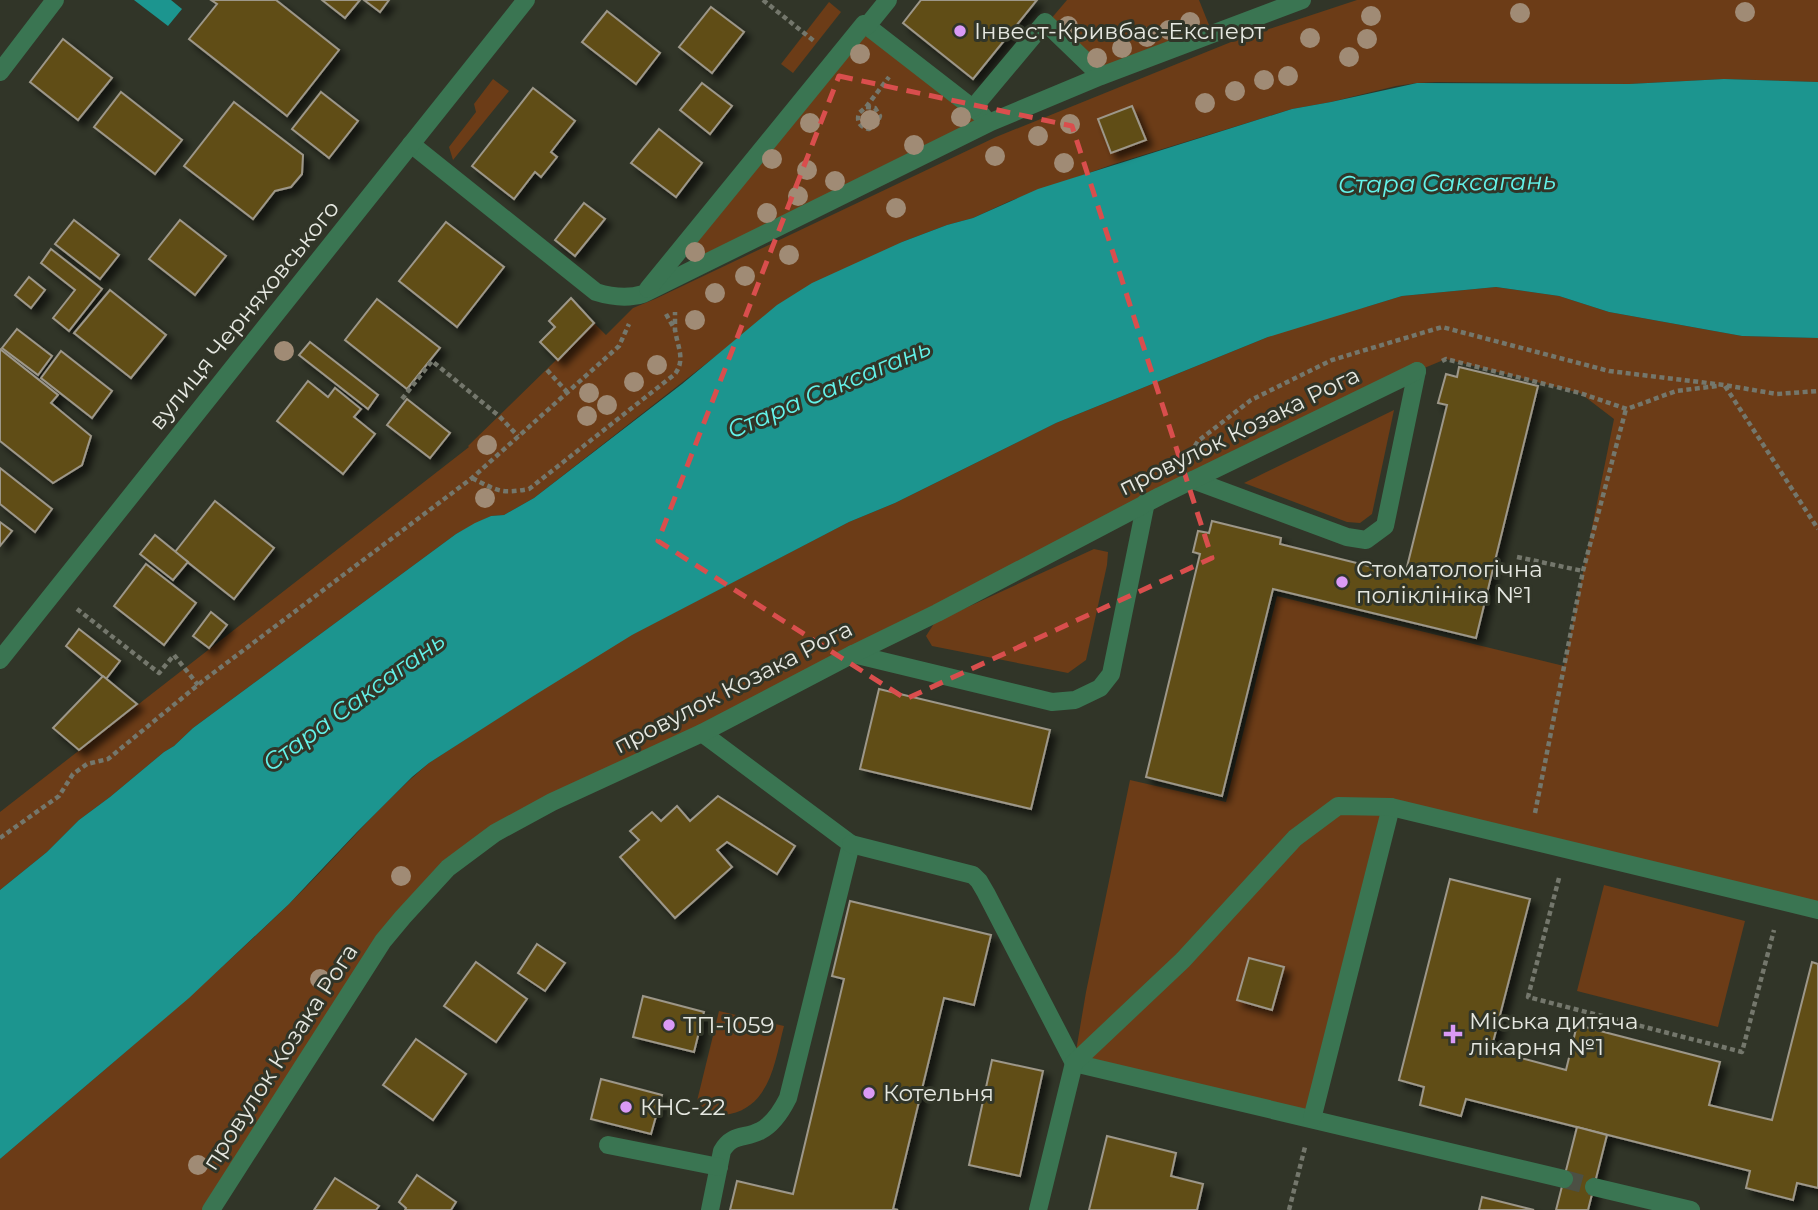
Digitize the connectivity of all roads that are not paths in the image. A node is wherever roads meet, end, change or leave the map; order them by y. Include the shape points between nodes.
1 (55, 0) edge
2 (526, 0) edge
3 (888, 0) edge
4 (1303, 0) edge
5 (867, 26) junction
6 (0, 72) edge
7 (1101, 76) junction
8 (973, 108) junction
9 (991, 122) junction
10 (411, 145) junction
11 (643, 294) junction
12 (1193, 480) junction
13 (1146, 502) junction
14 (853, 654) junction
15 (0, 660) edge
16 (702, 733) junction
17 (1391, 807) junction
18 (851, 844) junction
19 (1818, 910) edge
20 (1074, 1063) junction
21 (1312, 1119) junction
22 (608, 1145) dead end
23 (719, 1167) junction
24 (1564, 1179) tunnel mouth
25 (1594, 1186) tunnel mouth
26 (211, 1210) edge
27 (710, 1210) edge
28 (1038, 1210) edge
29 (1691, 1210) edge

1 - 6 street
2 - 10 street, вулиця Черняховського
3 - 5 street
4 - 7 street
5 - 8 street
5 - 11 street via 863,24
7 - 8 street via 1045,22
7 - 9 street
8 - 9 street
9 - 11 street
10 - 11 street via 596,292 622,298
10 - 15 street, вулиця Черняховського
12 - 12 street, провулок Козака Рога via 1417,371 1385,526 1366,540
12 - 13 street, провулок Козака Рога
13 - 14 street, провулок Козака Рога
13 - 14 street via 1111,674 1100,688 1075,700 1052,702
14 - 16 street, провулок Козака Рога
16 - 18 street
16 - 26 street, провулок Козака Рога via 552,802 495,833 448,868 383,941
17 - 19 street
17 - 20 street via 1338,806 1295,838 1183,960
17 - 21 street
18 - 20 street via 976,877
18 - 23 street via 788,1098 760,1131 731,1139
20 - 21 street
20 - 28 street
21 - 24 street
22 - 23 street
23 - 27 street
25 - 29 street

